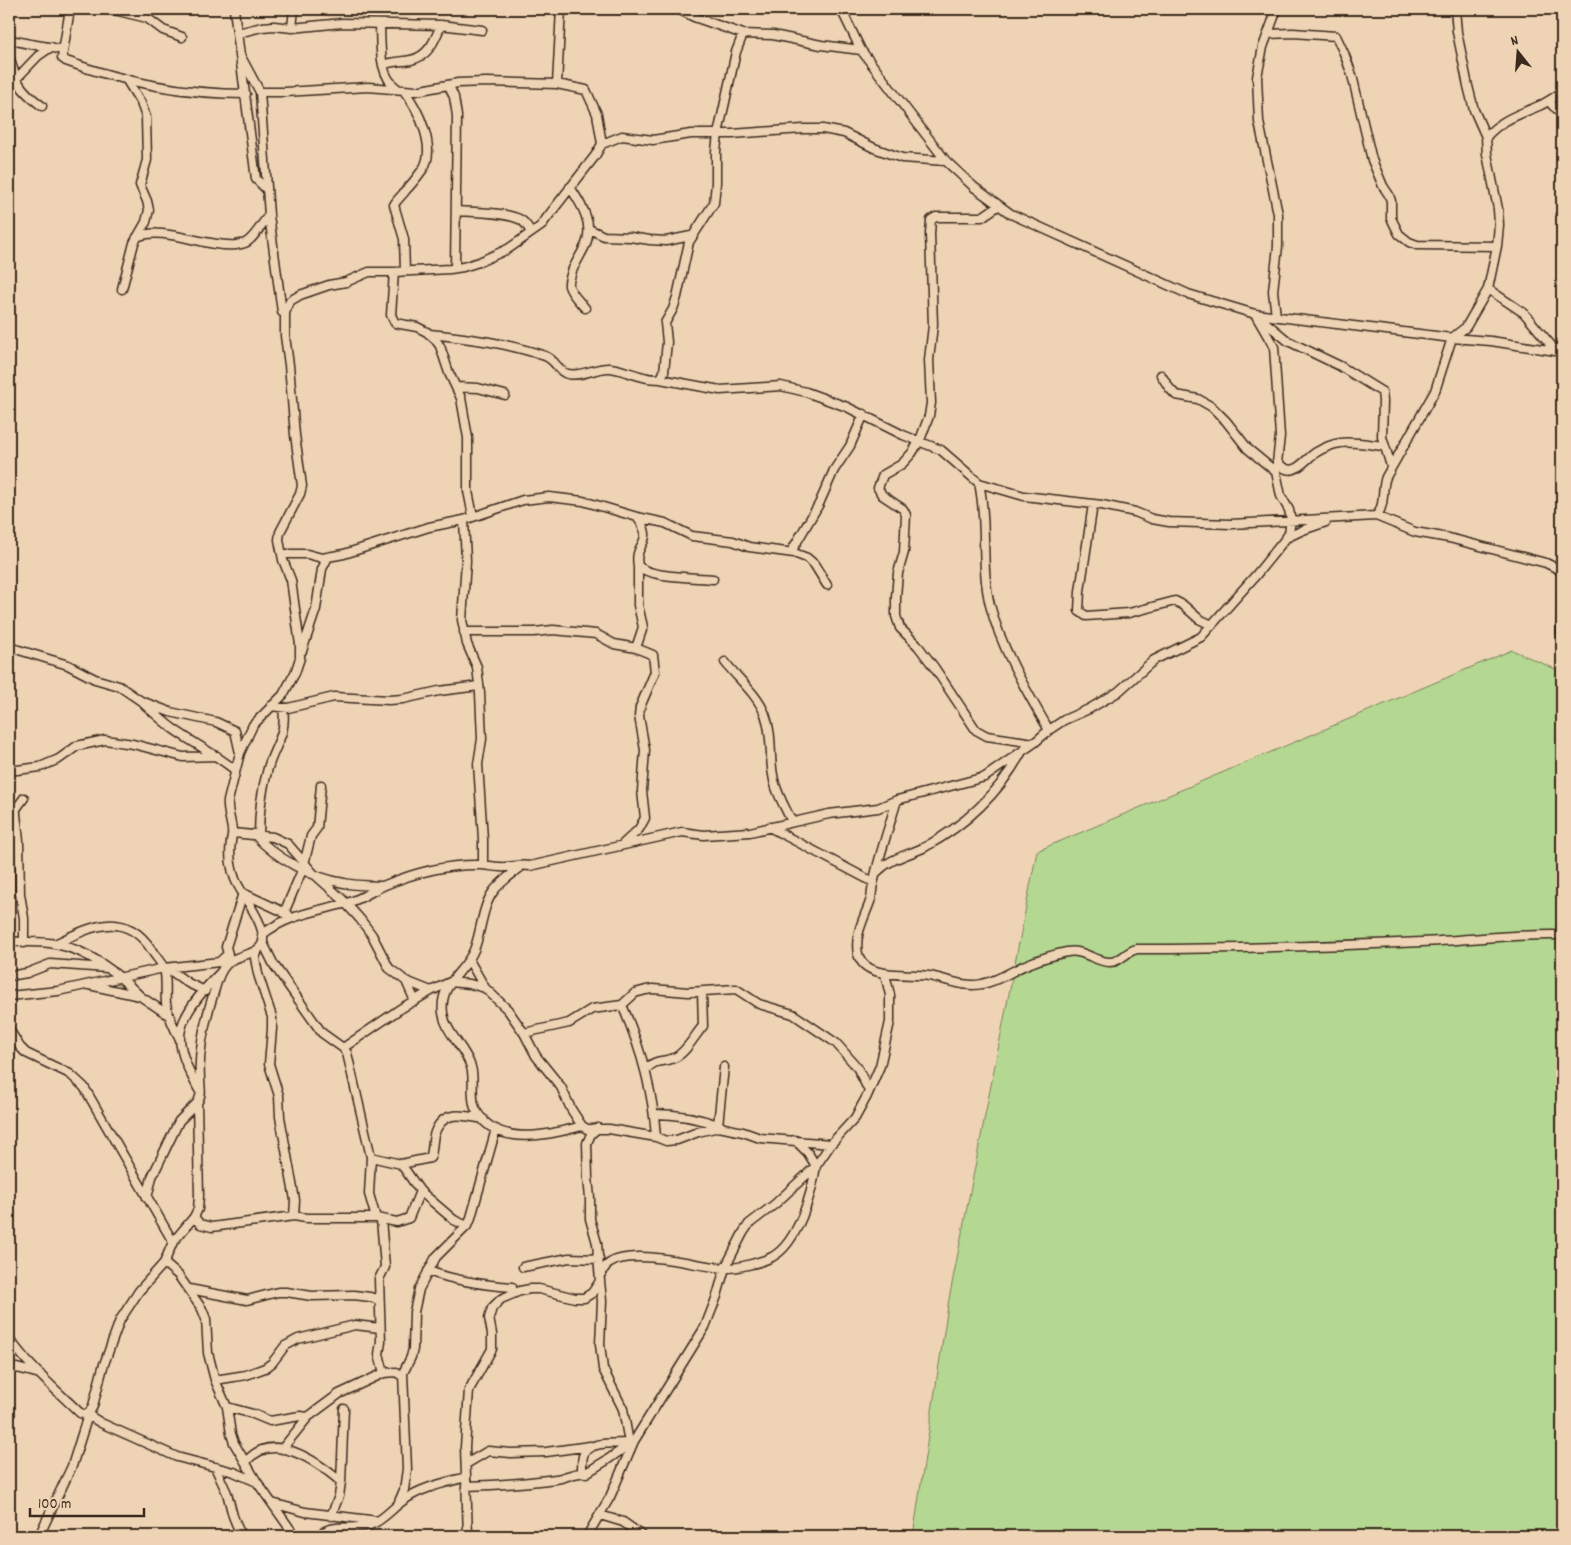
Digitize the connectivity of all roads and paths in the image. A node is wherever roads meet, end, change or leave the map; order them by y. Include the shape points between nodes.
1 (68, 9) edge
2 (110, 9) edge
3 (234, 9) edge
4 (294, 9) edge
5 (561, 9) edge
6 (678, 9) edge
7 (841, 9) edge
8 (1276, 9) edge
9 (1456, 9) edge
10 (380, 24) junction
11 (441, 25) junction
12 (292, 28) junction
13 (482, 30) dead end
14 (238, 33) junction
15 (743, 34) junction
16 (1268, 34) junction
17 (182, 36) dead end
18 (9, 38) edge
19 (51, 47) junction
20 (62, 50) junction
21 (861, 50) junction
22 (9, 56) edge
23 (240, 56) junction
24 (383, 65) junction
25 (12, 79) edge
26 (126, 79) junction
27 (557, 84) junction
28 (449, 86) junction
29 (401, 90) junction
30 (260, 92) junction
31 (1562, 92) edge
32 (246, 94) junction
33 (1549, 101) junction
34 (42, 106) dead end
35 (1562, 112) edge
36 (601, 134) junction
37 (718, 134) junction
38 (1486, 137) junction
39 (610, 139) junction
40 (602, 144) junction
41 (946, 161) junction
42 (570, 187) junction
43 (267, 190) junction
44 (998, 206) junction
45 (456, 211) junction
46 (269, 215) junction
47 (589, 229) junction
48 (531, 232) junction
49 (691, 236) junction
50 (137, 237) junction
51 (1497, 246) junction
52 (455, 268) junction
53 (405, 271) junction
54 (394, 272) junction
55 (122, 289) dead end
56 (1488, 289) junction
57 (585, 308) dead end
58 (285, 313) junction
59 (1255, 314) junction
60 (1276, 316) junction
61 (430, 334) junction
62 (1452, 338) junction
63 (1560, 350) edge
64 (1161, 375) dead end
65 (660, 379) junction
66 (457, 387) junction
67 (505, 394) dead end
68 (864, 414) junction
69 (920, 440) junction
70 (1384, 446) junction
71 (1277, 462) junction
72 (1390, 466) junction
73 (1276, 472) junction
74 (979, 483) junction
75 (1093, 504) junction
76 (473, 516) junction
77 (1376, 516) junction
78 (637, 517) junction
79 (1334, 519) junction
80 (464, 520) junction
81 (1291, 520) junction
82 (1286, 538) junction
83 (791, 552) junction
84 (283, 554) junction
85 (328, 557) junction
86 (638, 566) junction
87 (1562, 573) edge
88 (713, 580) dead end
89 (827, 585) dead end
90 (1562, 598) edge
91 (1212, 625) junction
92 (464, 632) junction
93 (1562, 637) edge
94 (9, 647) edge
95 (636, 648) junction
96 (300, 658) junction
97 (725, 662) dead end
98 (479, 686) junction
99 (141, 702) junction
100 (271, 706) junction
101 (283, 708) junction
102 (253, 725) junction
103 (1049, 730) junction
104 (235, 731) junction
105 (1034, 743) junction
106 (1022, 751) junction
107 (240, 753) junction
108 (218, 756) junction
109 (235, 770) junction
110 (9, 771) edge
111 (321, 785) dead end
112 (24, 798) dead end
113 (897, 800) junction
114 (792, 822) junction
115 (769, 828) junction
116 (233, 833) junction
117 (257, 834) junction
118 (621, 846) junction
119 (483, 864) junction
120 (523, 865) junction
121 (304, 866) junction
122 (314, 874) junction
123 (874, 879) junction
124 (382, 886) junction
125 (243, 892) junction
126 (346, 903) junction
127 (284, 913) junction
128 (294, 916) junction
129 (1562, 935) edge
130 (262, 939) junction
131 (9, 941) edge
132 (24, 943) junction
133 (55, 944) junction
134 (258, 950) junction
135 (469, 960) junction
136 (229, 961) junction
137 (219, 962) junction
138 (107, 968) junction
139 (165, 968) junction
140 (222, 971) junction
141 (885, 974) junction
142 (9, 976) edge
143 (121, 977) junction
144 (406, 981) junction
145 (450, 982) junction
146 (87, 985) junction
147 (485, 988) junction
148 (205, 991) junction
149 (430, 991) junction
150 (702, 992) junction
151 (9, 996) edge
152 (140, 996) junction
153 (415, 1001) junction
154 (622, 1005) junction
155 (170, 1016) junction
156 (9, 1029) edge
157 (524, 1033) junction
158 (180, 1040) junction
159 (343, 1048) junction
160 (724, 1067) dead end
161 (646, 1070) junction
162 (869, 1091) junction
163 (199, 1100) junction
164 (654, 1114) junction
165 (483, 1119) junction
166 (718, 1125) junction
167 (582, 1126) junction
168 (598, 1128) junction
169 (726, 1128) junction
170 (496, 1129) junction
171 (656, 1137) junction
172 (795, 1140) junction
173 (831, 1144) junction
174 (371, 1156) junction
175 (401, 1164) junction
176 (816, 1166) junction
177 (420, 1191) junction
178 (147, 1198) junction
179 (194, 1216) junction
180 (294, 1216) junction
181 (379, 1219) junction
182 (467, 1226) junction
183 (173, 1242) junction
184 (599, 1258) junction
185 (164, 1263) junction
186 (523, 1267) dead end
187 (726, 1268) junction
188 (428, 1271) junction
189 (601, 1278) junction
190 (512, 1287) dead end
191 (189, 1289) junction
192 (379, 1300) junction
193 (380, 1328) junction
194 (9, 1338) edge
195 (9, 1371) edge
196 (40, 1374) junction
197 (384, 1374) junction
198 (402, 1376) junction
199 (215, 1380) junction
200 (227, 1407) junction
201 (344, 1409) dead end
202 (88, 1415) junction
203 (308, 1417) junction
204 (631, 1443) junction
205 (590, 1446) junction
206 (282, 1449) junction
207 (246, 1462) junction
208 (466, 1464) junction
209 (215, 1467) junction
210 (582, 1472) junction
211 (466, 1476) junction
212 (257, 1482) junction
213 (341, 1482) junction
214 (466, 1486) junction
215 (272, 1503) junction
216 (398, 1504) junction
217 (600, 1514) junction
218 (331, 1516) junction
219 (380, 1521) junction
220 (38, 1536) edge
221 (241, 1536) edge
222 (295, 1536) edge
223 (318, 1536) edge
224 (468, 1536) edge
225 (587, 1536) edge
226 (643, 1536) edge

1 - 20 street
2 - 17 street via 147,18 163,30
3 - 14 street
4 - 12 street
5 - 27 street
6 - 15 street
7 - 21 street
8 - 16 street
9 - 38 street via 1458,41 1468,86
10 - 11 street
10 - 12 street via 342,23
10 - 24 street
11 - 13 street
11 - 24 street via 430,48 422,55
12 - 14 street via 268,26
14 - 23 street
15 - 21 street via 773,34
15 - 37 street
16 - 51 street via 1336,36 1352,75 1372,160 1391,201 1393,224 1403,238 1417,245
16 - 60 street via 1257,77 1259,122 1278,214
18 - 19 street via 20,43
19 - 20 street
19 - 25 street
20 - 26 street via 62,58 66,61
21 - 41 street
22 - 25 street
23 - 30 street
23 - 32 street
24 - 29 street via 387,78
25 - 34 street
26 - 32 street via 172,89
26 - 50 street via 141,103 147,126 147,160 140,185 149,210
27 - 28 street via 486,82
27 - 36 street via 586,90 597,114
28 - 29 street
28 - 45 street via 457,116
29 - 30 street via 368,87
29 - 53 street via 413,104 428,139 424,166 394,205 404,239
30 - 43 street
31 - 33 street
32 - 43 street via 256,179
33 - 35 street
33 - 38 street via 1516,114
36 - 39 street
36 - 40 street
37 - 39 street via 653,140 628,136
37 - 41 street via 833,130 853,136 891,156
37 - 49 street via 714,203
38 - 51 street via 1498,210
39 - 40 street
40 - 42 street
41 - 44 street
42 - 47 street via 584,210
42 - 48 street via 546,219
43 - 46 street
44 - 59 street via 1188,294
44 - 69 street via 982,217 936,217 931,220 931,403
45 - 48 street via 519,219
45 - 52 street
46 - 50 street via 248,242 242,244 212,245 153,234
46 - 58 street via 282,312
47 - 49 street via 604,236 657,241
47 - 57 street via 569,282 574,295
48 - 52 street via 508,249
49 - 65 street via 677,297 665,323 666,350
50 - 55 street
51 - 56 street
52 - 53 street
53 - 54 street
54 - 58 street via 373,271 300,295 290,301
54 - 61 street via 392,319
56 - 62 street via 1466,326
56 - 63 street via 1524,313
58 - 84 street via 302,486 280,532
59 - 60 street
59 - 70 street via 1288,342 1340,366 1382,392
59 - 71 street via 1274,347 1280,436
60 - 62 street
61 - 65 street via 502,344 538,354 554,360 568,374 609,368
61 - 66 street via 440,346
62 - 63 street
62 - 72 street via 1435,391
64 - 73 street via 1176,395 1198,399 1212,407 1248,449
65 - 68 street via 720,390 781,386
66 - 67 street
66 - 76 street via 468,438 468,491
68 - 69 street
68 - 83 street via 850,446
69 - 74 street via 941,450
69 - 105 street via 906,460 883,475 878,485 882,495 906,514 904,552 898,573 897,621 943,678 976,730 987,736
70 - 71 street via 1343,442 1322,449 1297,468 1289,470
70 - 72 street
71 - 73 street
72 - 77 street via 1380,512
73 - 81 street
74 - 75 street via 1032,498
74 - 103 street via 990,605 1010,656
75 - 81 street via 1169,522 1232,524
75 - 91 street via 1079,612 1086,616 1129,613 1175,601
76 - 78 street via 523,500 549,497 583,501
76 - 80 street
77 - 79 street
77 - 87 street via 1415,532 1546,563
78 - 83 street via 665,523 692,536
78 - 86 street via 646,534 637,555
79 - 81 street
79 - 82 street
80 - 85 street
80 - 92 street
81 - 82 street
82 - 91 street
83 - 89 street via 814,564
84 - 85 street
84 - 96 street via 291,580
85 - 96 street via 322,569 316,609
86 - 88 street via 654,573
86 - 95 street via 638,605 643,627
90 - 93 street
91 - 103 street via 1197,640 1154,660 1118,692
92 - 95 street via 552,630 596,634 614,644
92 - 98 street via 477,667
94 - 99 street via 68,665 95,679 119,686
95 - 118 street via 651,653 655,658 653,677 639,716 645,750 644,818 639,829
96 - 100 street via 283,695
97 - 114 street via 765,714 772,740 774,780
98 - 101 street via 403,699 334,698
98 - 119 street via 482,726 478,764
99 - 104 street via 216,722
99 - 108 street via 171,727
100 - 101 street
100 - 102 street
101 - 117 street via 284,725 268,770
102 - 104 street
102 - 107 street
103 - 105 street
104 - 107 street
105 - 106 street
106 - 113 street via 986,777
106 - 123 street via 998,789 969,817 926,846 884,865
107 - 109 street
108 - 109 street
108 - 110 street via 183,757 105,740 82,744 40,767
109 - 116 street via 227,807
111 - 121 street via 318,828 311,836
112 - 132 street via 16,809
113 - 114 street via 878,808
113 - 123 street
114 - 115 street
115 - 118 street via 725,834 682,832
115 - 123 street
116 - 117 street
116 - 125 street via 230,850 233,872
117 - 121 street via 267,847
117 - 121 street via 273,836 288,844
118 - 120 street
119 - 120 street via 509,868
119 - 124 street via 429,869
120 - 135 street via 492,893
121 - 122 street
121 - 127 street
122 - 124 street via 344,884
122 - 126 street
123 - 141 street via 859,930 858,955 866,967
124 - 126 street
125 - 127 street
125 - 130 street
125 - 137 street via 226,947 228,954
126 - 128 street
126 - 144 street via 372,935 389,968
127 - 128 street
128 - 130 street via 272,926
129 - 141 street via 1137,949 1115,962 1083,952 1070,952 1035,961 978,985 928,975
130 - 134 street
130 - 159 street via 278,972 322,1033
131 - 132 street
132 - 133 street
133 - 138 street via 87,954
133 - 139 street via 93,926 125,927 145,940
134 - 136 street
134 - 180 street via 255,958 258,974 272,1017 269,1064 279,1096 295,1200
135 - 145 street
135 - 147 street
136 - 137 street
136 - 140 street
137 - 139 street
138 - 142 street via 50,964
138 - 143 street
139 - 143 street
139 - 148 street
139 - 155 street via 166,1005
140 - 148 street
140 - 163 street via 200,1052
141 - 162 street via 890,995 890,1022 880,1066
143 - 146 street
143 - 152 street
144 - 149 street
144 - 153 street
145 - 147 street
145 - 149 street
145 - 165 street via 444,994 445,1022 471,1065 474,1106
146 - 151 street
146 - 152 street
147 - 157 street via 508,1010
148 - 158 street via 188,1013
149 - 153 street
150 - 154 street via 646,990 635,993
150 - 161 street via 703,1026 676,1057 658,1060
150 - 162 street via 736,989 760,1004 782,1009 804,1020 839,1046 857,1067
152 - 155 street
153 - 159 street
154 - 157 street via 592,1009 568,1023
154 - 161 street
155 - 158 street
156 - 178 street via 26,1053 70,1074 84,1087
157 - 167 street via 536,1056 561,1087
158 - 163 street
159 - 174 street via 349,1061
160 - 166 street
161 - 164 street
162 - 173 street via 855,1118
163 - 178 street via 179,1121 152,1177
163 - 179 street via 199,1196
164 - 166 street via 675,1114
164 - 171 street
165 - 170 street
165 - 175 street via 456,1115 444,1119 435,1134 430,1158
166 - 169 street
167 - 168 street
167 - 170 street via 535,1136 515,1135
168 - 171 street
168 - 184 street via 587,1143 590,1219
169 - 171 street via 718,1127 677,1140 666,1141
169 - 172 street via 760,1138
170 - 182 street
172 - 173 street
172 - 176 street
173 - 176 street
174 - 175 street
174 - 181 street via 369,1194
175 - 177 street
176 - 187 street via 749,1224
176 - 187 street via 813,1186 802,1215 781,1250 763,1260
177 - 181 street via 409,1218 397,1222
177 - 182 street via 454,1220
178 - 183 street
179 - 180 street via 200,1224 212,1227
179 - 183 street
180 - 181 street
181 - 192 street via 384,1267 379,1279
182 - 188 street via 439,1253
183 - 185 street
184 - 186 street via 569,1258
184 - 189 street
185 - 191 street
185 - 202 street via 138,1291 120,1320
187 - 189 street via 668,1259 626,1258 611,1262
187 - 204 street via 705,1326
188 - 190 street via 468,1282
188 - 198 street via 416,1296 413,1349
189 - 204 street via 602,1361 623,1409
189 - 208 street via 592,1293 584,1298 530,1289 501,1299 492,1308 489,1318 492,1349 469,1390
191 - 192 street via 247,1300 278,1292 312,1296 370,1296
191 - 199 street via 206,1319 208,1352
192 - 193 street
193 - 197 street via 379,1354
193 - 199 street via 356,1325 298,1339 285,1346 265,1368
194 - 196 street
195 - 196 street via 17,1368
196 - 202 street via 80,1413
197 - 198 street via 396,1372
197 - 203 street via 349,1389
198 - 216 street via 408,1469
199 - 200 street
200 - 203 street via 270,1421
200 - 207 street via 231,1434
201 - 213 street
202 - 209 street via 177,1457
202 - 220 street via 72,1466
203 - 206 street
204 - 205 street
204 - 210 street via 597,1467
204 - 217 street via 621,1475
205 - 208 street via 546,1452 488,1451
205 - 210 street via 583,1456
206 - 207 street via 261,1451
206 - 213 street via 292,1451
207 - 212 street
208 - 211 street
209 - 212 street
209 - 221 street
210 - 214 street via 538,1482
211 - 214 street
211 - 216 street via 425,1489
212 - 215 street
213 - 218 street
214 - 224 street
215 - 218 street
215 - 222 street
216 - 219 street
217 - 225 street
217 - 226 street via 623,1522
218 - 219 street
219 - 223 street via 361,1527 327,1529

